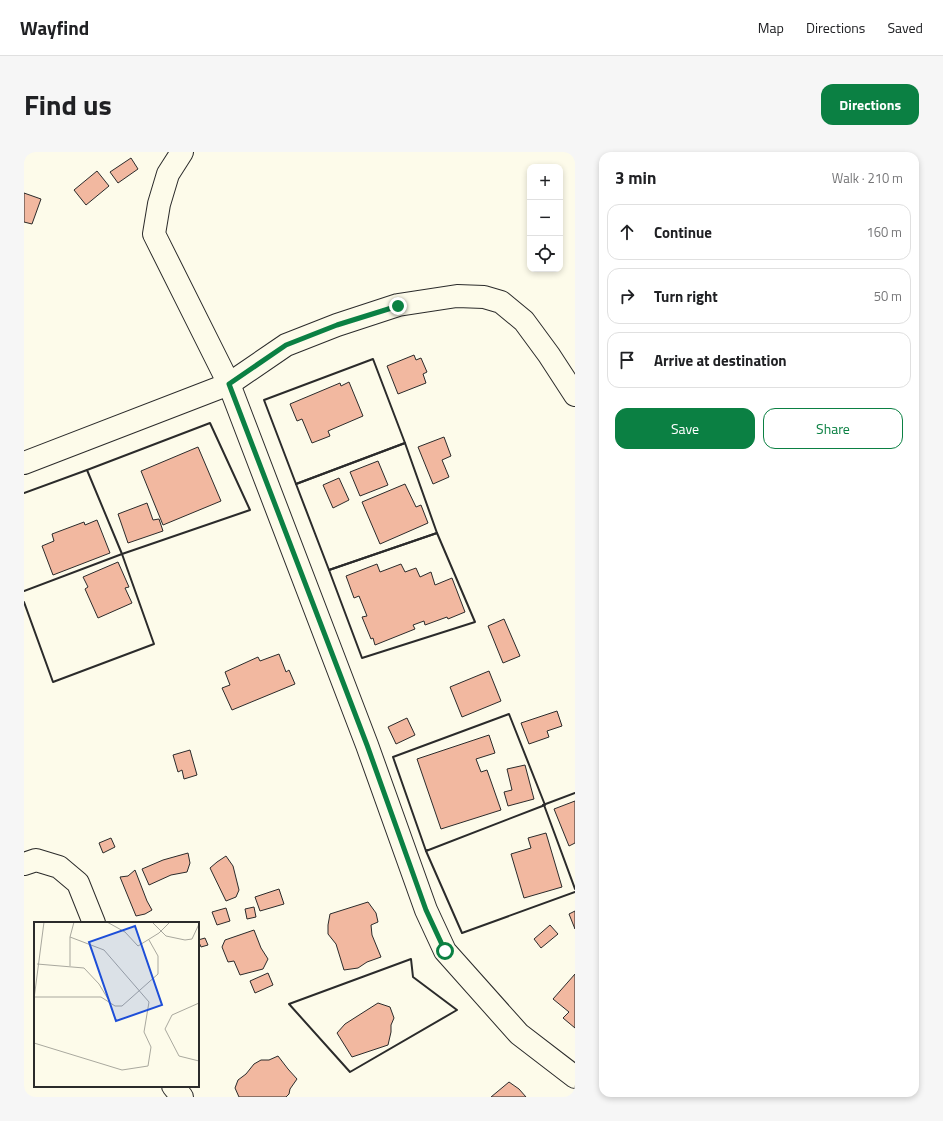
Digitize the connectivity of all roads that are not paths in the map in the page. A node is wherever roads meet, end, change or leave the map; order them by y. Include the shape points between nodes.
1 (182, 152) edge
2 (229, 384) junction
3 (575, 395) edge
4 (24, 463) edge
5 (24, 864) edge
6 (94, 922) edge
7 (575, 1077) edge
8 (174, 1087) edge
9 (182, 1097) edge

1 - 2 street via 168,174 154,234
2 - 3 street via 286,345 337,325 398,306 458,296 484,297 501,302 524,320
2 - 4 street
2 - 7 street via 367,745 426,910 445,951 519,1034
5 - 6 street via 36,860 59,867 78,883
8 - 9 street

